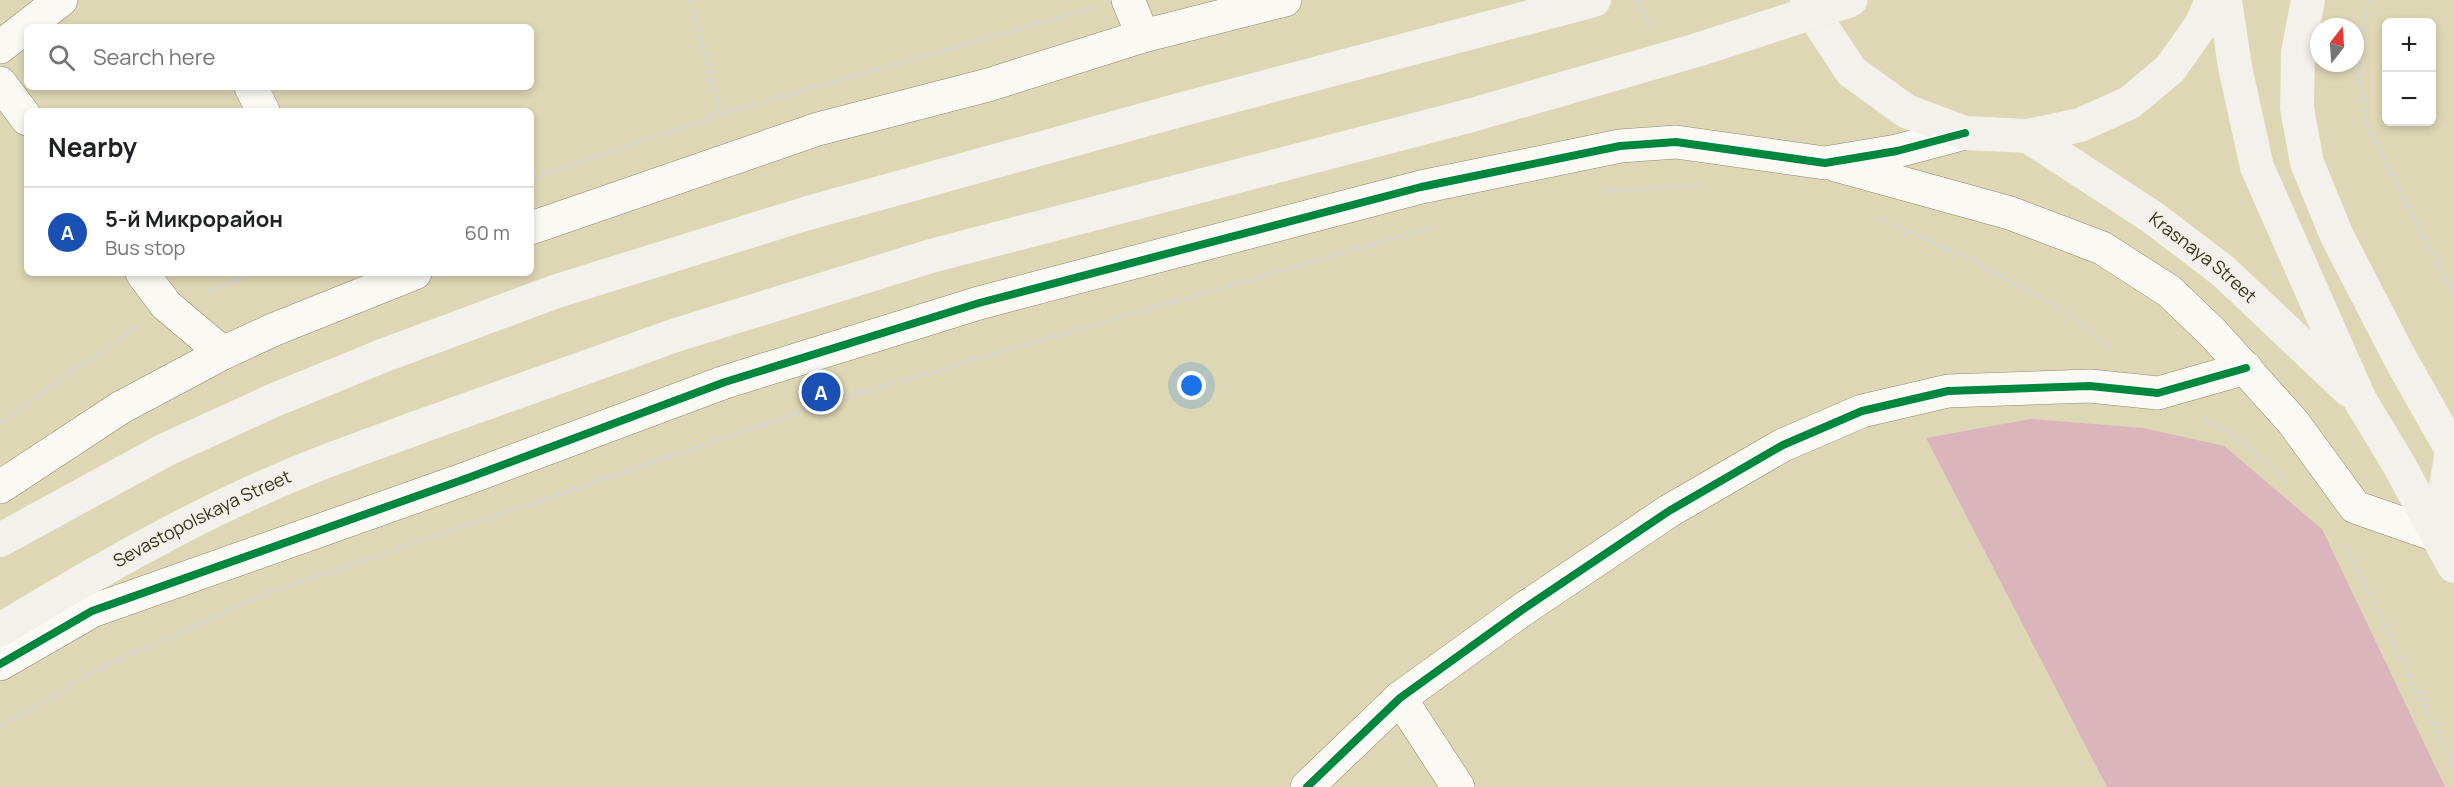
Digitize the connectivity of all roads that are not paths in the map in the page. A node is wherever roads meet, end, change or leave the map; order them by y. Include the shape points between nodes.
1 (61, 0) edge
2 (1128, 0) edge
3 (1285, 0) edge
4 (1594, 0) edge
5 (1808, 0) edge
6 (1851, 0) edge
7 (2212, 0) edge
8 (2225, 0) edge
9 (2308, 0) edge
10 (30, 24) edge
11 (24, 29) edge
12 (1143, 36) junction
13 (0, 47) edge
14 (0, 83) edge
15 (252, 90) edge
16 (262, 108) edge
17 (24, 116) edge
18 (1965, 133) junction
19 (2028, 136) junction
20 (1826, 162) junction
21 (534, 227) edge
22 (144, 276) edge
23 (398, 276) edge
24 (352, 284) edge
25 (223, 353) junction
26 (2246, 368) junction
27 (2360, 400) junction
28 (0, 487) edge
29 (2438, 536) junction
30 (0, 540) edge
31 (2454, 566) edge
32 (0, 630) edge
33 (0, 664) edge
34 (1400, 698) junction
35 (1307, 787) edge
36 (1458, 787) edge

1 - 10 street
2 - 12 street
3 - 12 street
4 - 30 main road via 808,213 557,291 272,401 165,450
5 - 18 main road via 1851,71 1906,111
6 - 32 main road, Sevastopolskaya Street, bridge via 1697,50 1472,115 931,256 676,335 303,471 199,518
7 - 19 main road via 2201,26 2170,69 2128,103 2080,126
8 - 27 main road, Krasnaya Street via 2257,167
9 - 29 main road via 2298,52 2297,108 2307,163 2337,236 2452,450
11 - 13 street
12 - 21 street via 988,85 818,129
14 - 17 street
15 - 16 street
18 - 19 main road
18 - 20 street via 1897,151
19 - 27 main road, Krasnaya Street via 2152,217 2223,272
20 - 26 street via 2010,213 2102,248 2169,291
20 - 33 street via 1676,142 1620,146 1421,187 979,303 725,382 465,479 92,610
22 - 25 street via 166,305
23 - 24 street
24 - 25 street
25 - 28 street via 120,408
26 - 29 street via 2293,422 2355,507
26 - 34 street via 2158,393 2090,386 1948,391 1862,411 1783,445 1669,511
27 - 29 main road, Krasnaya Street
29 - 31 main road, Krasnaya Street
34 - 35 street
34 - 36 street

